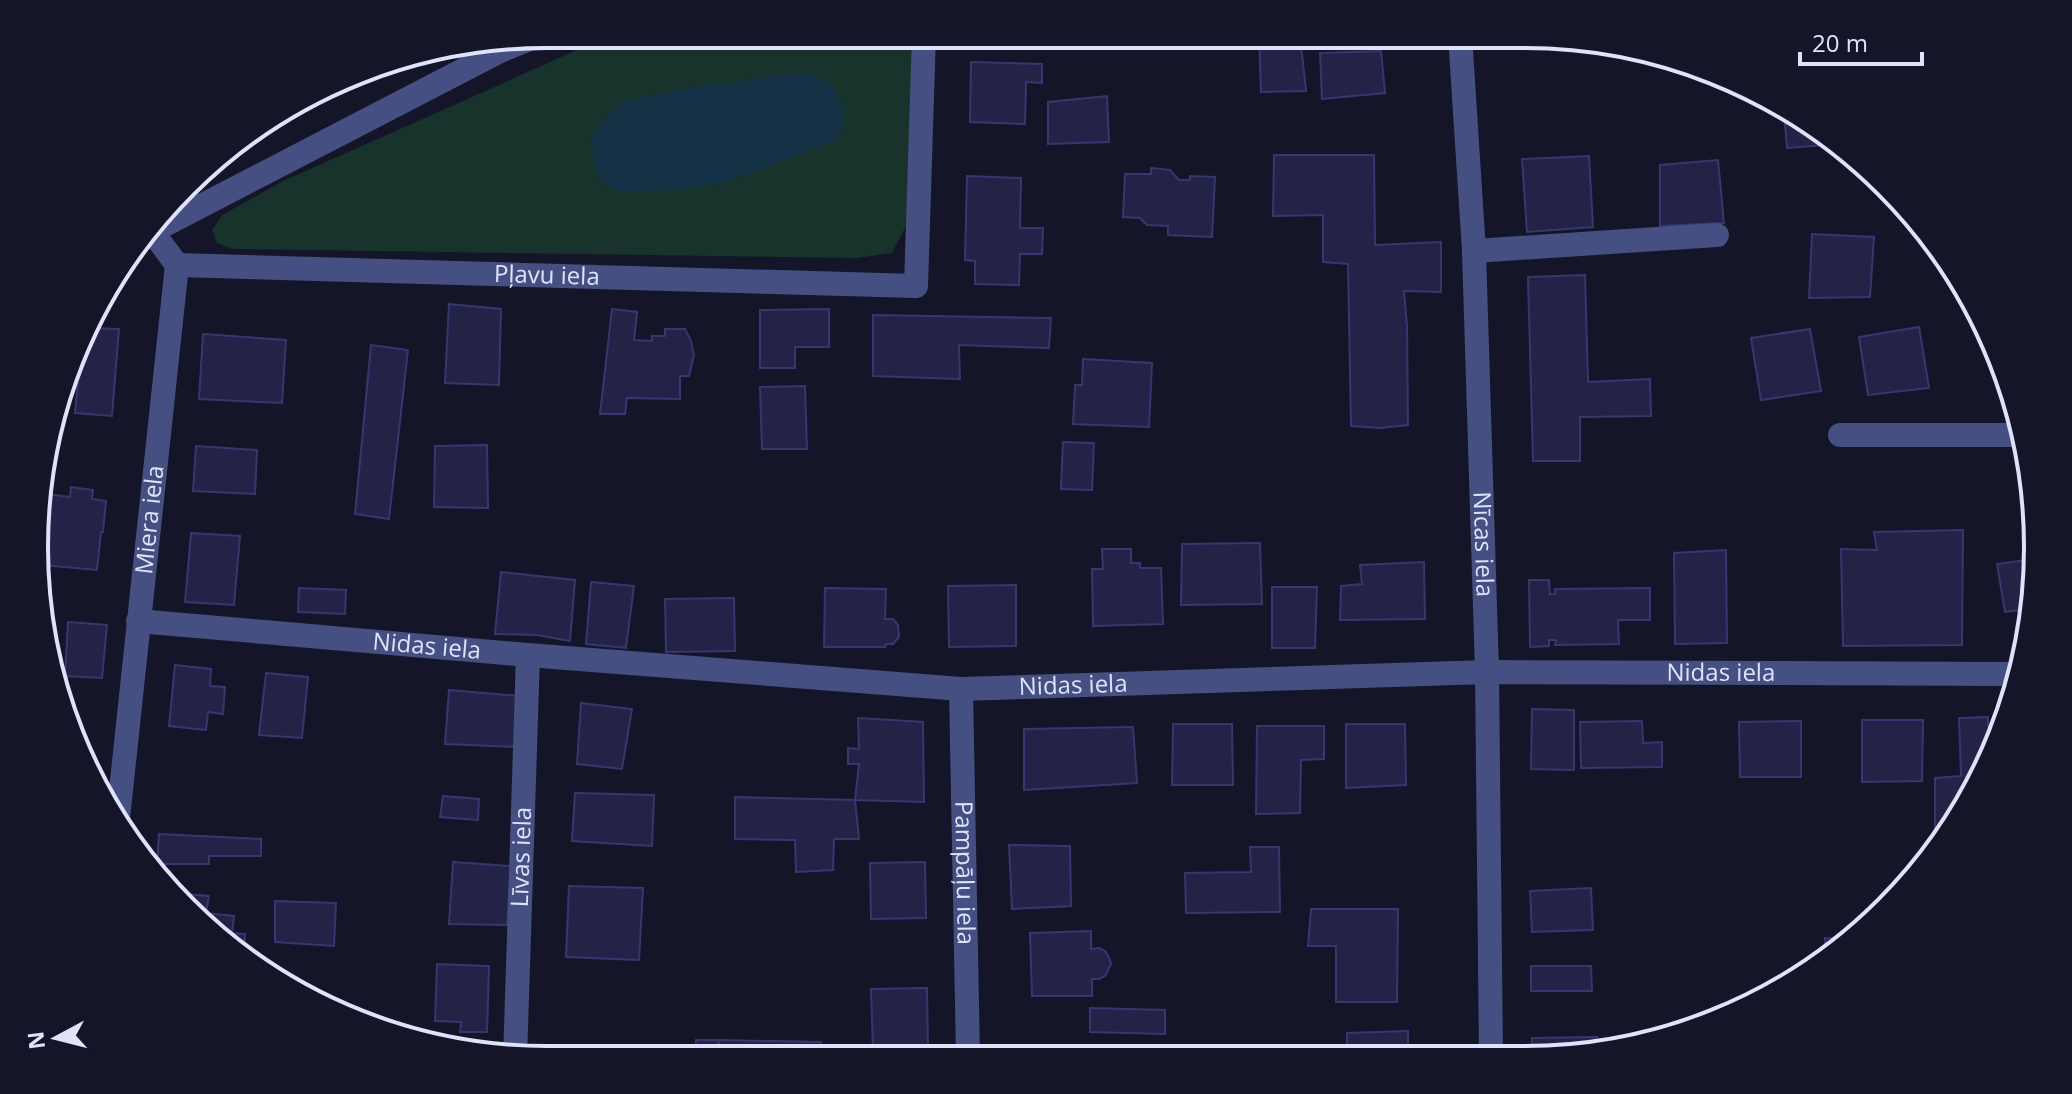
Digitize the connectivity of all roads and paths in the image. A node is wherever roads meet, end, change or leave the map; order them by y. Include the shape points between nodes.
1 (924, 48) edge
2 (1461, 48) edge
3 (490, 51) edge
4 (168, 222) edge
5 (1717, 235) dead end
6 (155, 238) edge
7 (1474, 251) junction
8 (177, 265) junction
9 (1840, 435) dead end
10 (2011, 435) edge
11 (138, 621) junction
12 (528, 655) junction
13 (1487, 672) junction
14 (2007, 674) edge
15 (961, 689) junction
16 (119, 803) edge
17 (515, 1045) edge
18 (968, 1046) edge
19 (1491, 1046) edge

1 - 8 street, Pļavu iela via 916,286
2 - 7 street, Nīcas iela
3 - 4 street
5 - 7 street
6 - 8 street
7 - 13 street, Nīcas iela
8 - 11 street, Miera iela
9 - 10 street
11 - 12 street, Nidas iela
11 - 16 street, Miera iela
12 - 15 street, Nidas iela
12 - 17 street, Līvas iela
13 - 14 street, Nidas iela
13 - 15 street, Nidas iela
13 - 19 street, Nīcas iela
15 - 18 street, Pampāļu iela

